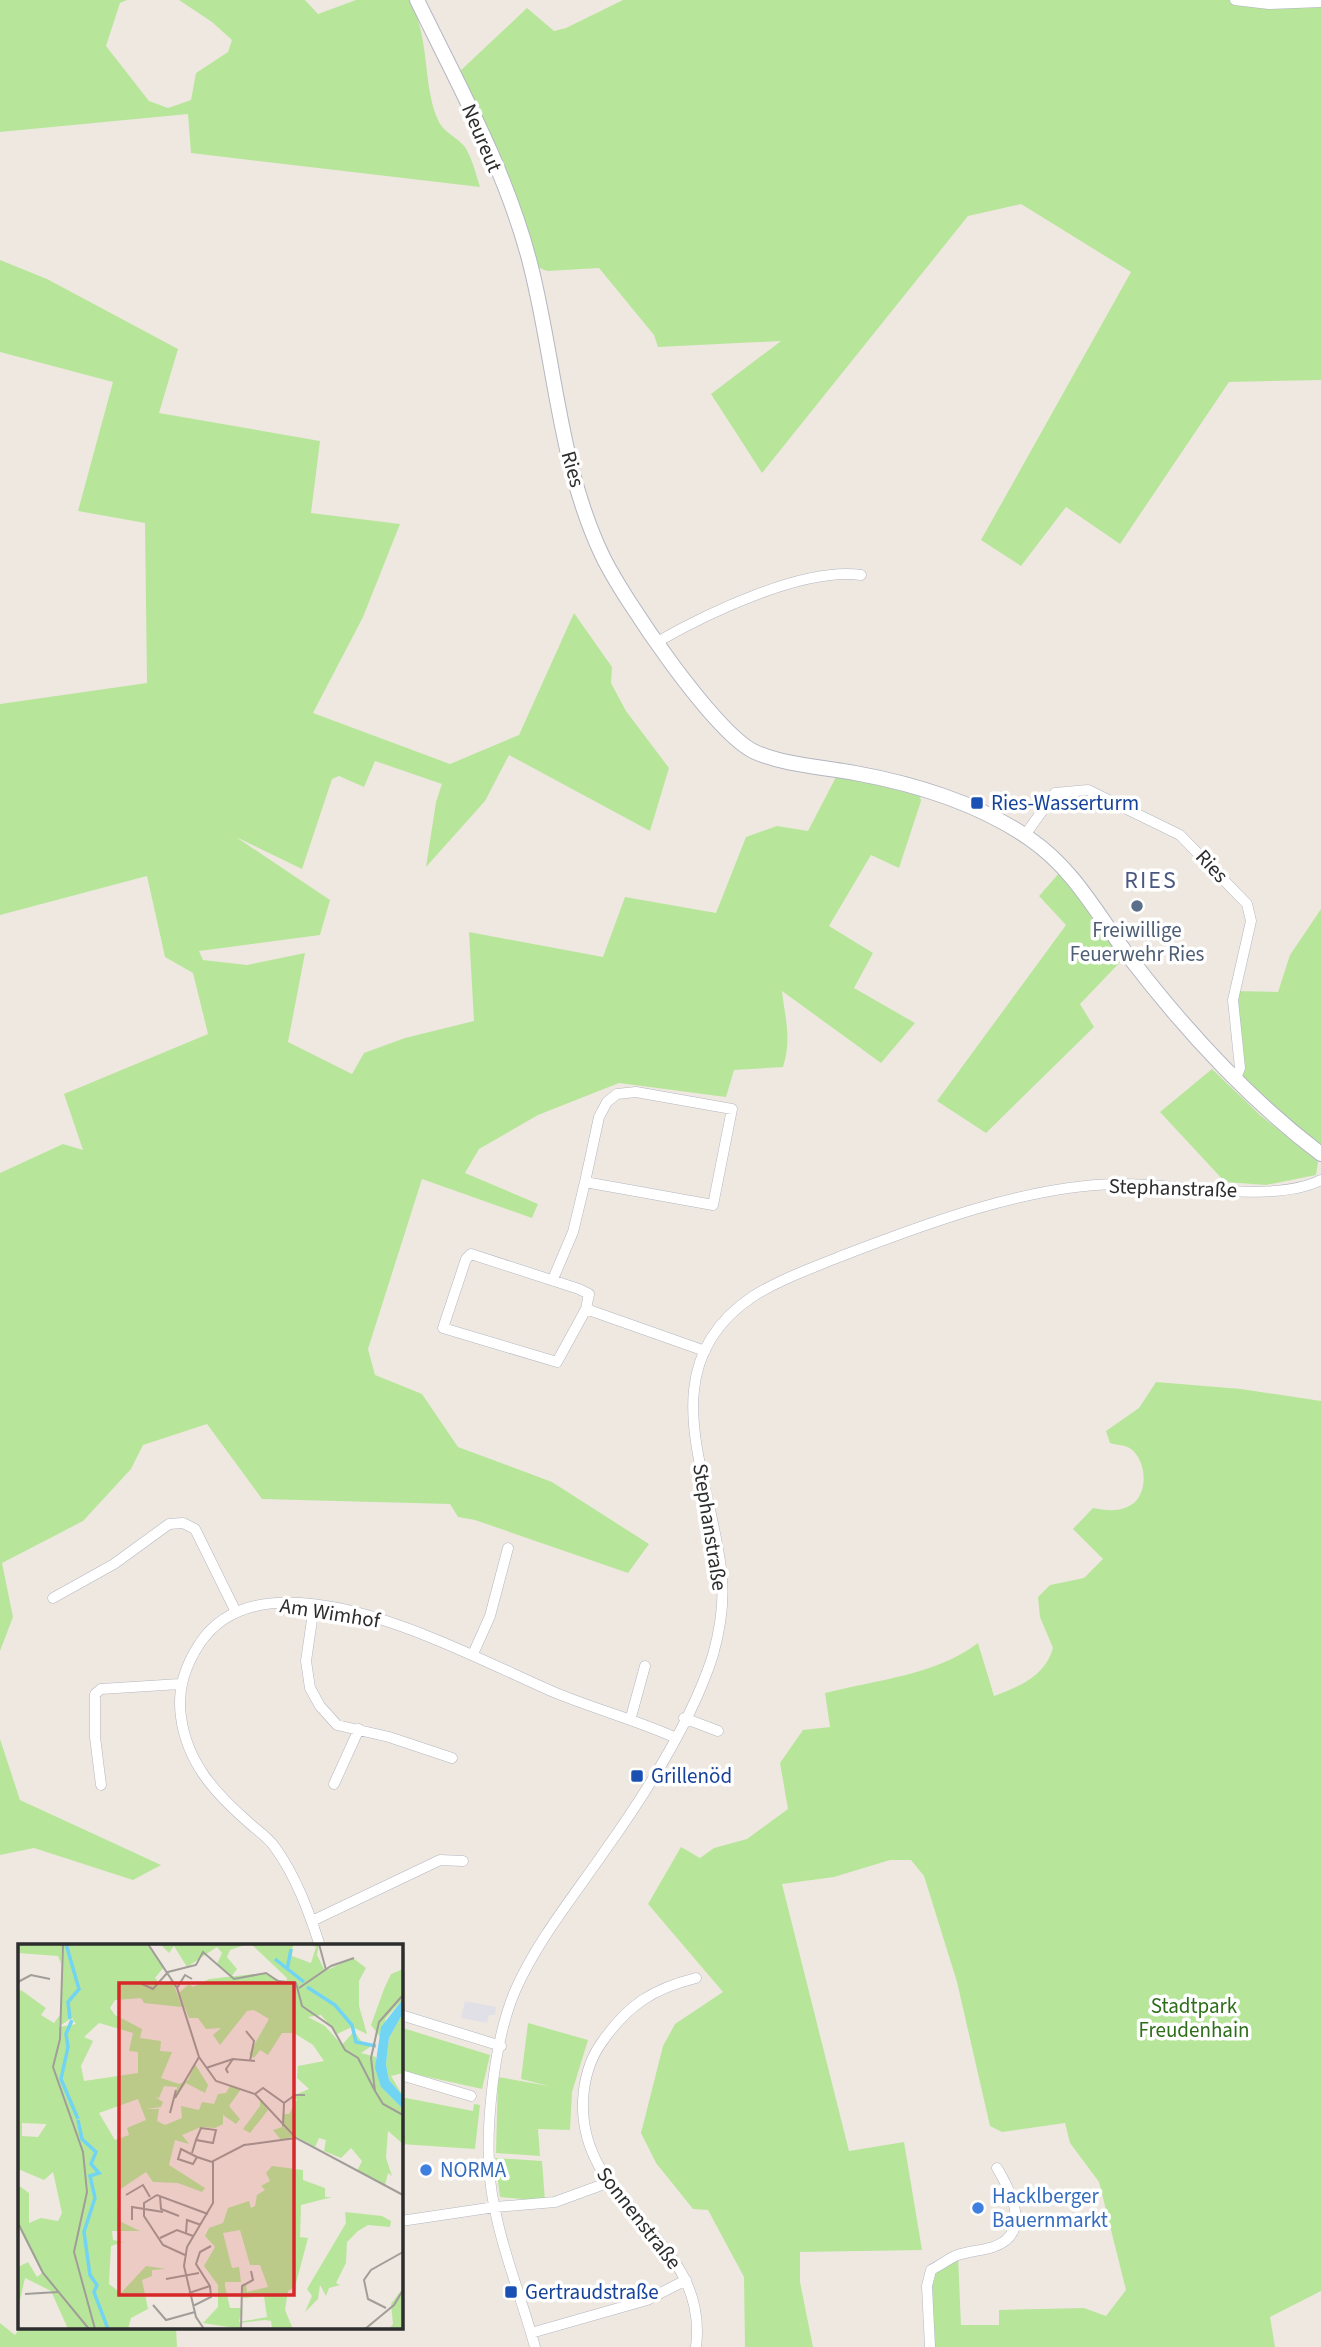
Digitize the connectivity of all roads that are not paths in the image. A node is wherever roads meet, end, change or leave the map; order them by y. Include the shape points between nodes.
1 (417, 0) edge
2 (1235, 0) edge
3 (1321, 2) edge
4 (534, 281) joint
5 (861, 575) dead end
6 (657, 642) junction
7 (1025, 835) junction
8 (1235, 1081) junction
9 (1321, 1154) edge
10 (1321, 1180) edge
11 (585, 1182) junction
12 (553, 1279) junction
13 (586, 1309) junction
14 (705, 1351) junction
15 (508, 1548) dead end
16 (52, 1598) dead end
17 (314, 1606) junction
18 (236, 1612) junction
19 (473, 1654) junction
20 (645, 1666) dead end
21 (180, 1684) junction
22 (631, 1717) junction
23 (684, 1718) junction
24 (359, 1729) junction
25 (718, 1731) dead end
26 (674, 1737) junction
27 (452, 1758) dead end
28 (334, 1784) dead end
29 (101, 1785) dead end
30 (463, 1861) dead end
31 (312, 1921) junction
32 (319, 1944) edge
33 (696, 1978) dead end
34 (402, 2016) edge
35 (501, 2046) junction
36 (402, 2075) edge
37 (471, 2096) dead end
38 (997, 2168) dead end
39 (607, 2183) junction
40 (495, 2207) junction
41 (402, 2221) edge
42 (686, 2280) junction
43 (531, 2333) junction
44 (535, 2347) edge
45 (696, 2347) edge
46 (930, 2347) edge

1 - 4 street, Neureut via 477,123
2 - 3 street
4 - 6 street, Ries via 553,392 576,482 603,556
5 - 6 street via 842,572 811,578 701,618
6 - 7 street, Ries via 722,726 750,750 899,783 968,806
7 - 8 street, Ries via 1073,877 1128,956
7 - 8 street, Ries via 1055,793 1088,790 1180,835 1247,904 1251,921 1233,1000 1240,1068
8 - 9 street, Ries
10 - 14 street, Stephanstraße via 1266,1192 1108,1184 1006,1202 899,1234 755,1295 731,1314
11 - 11 street via 713,1205 732,1109 636,1092 617,1094 599,1117
11 - 12 street via 573,1232
12 - 13 street via 589,1294
12 - 13 street via 471,1254 443,1328 556,1362
13 - 14 street
14 - 23 street, Stephanstraße via 692,1392 692,1413 719,1555 722,1612 712,1655
15 - 19 street via 491,1616
16 - 18 street via 114,1564 169,1524 183,1523 195,1529
17 - 18 street, Am Wimhof via 286,1601
17 - 19 street, Am Wimhof via 425,1633
17 - 24 street via 306,1661 310,1688 337,1725
18 - 21 street, Am Wimhof via 204,1638
19 - 22 street, Am Wimhof via 554,1692
20 - 22 street
21 - 29 street via 101,1689 95,1694 94,1737
21 - 31 street, Am Wimhof via 181,1717 192,1758 215,1793 273,1844
22 - 26 street, Am Wimhof
23 - 25 street
23 - 26 street, Stephanstraße
24 - 27 street
24 - 28 street
26 - 35 street, Stephanstraße via 639,1800 563,1909 514,1993
30 - 31 street via 440,1860
31 - 32 street, Am Wimhof
33 - 39 street, Sonnenstraße via 661,1987 634,2005 592,2056 584,2085 583,2119 591,2154
34 - 35 street
35 - 40 street, Stephanstraße via 489,2134
36 - 37 street
38 - 46 street via 1014,2198 1013,2234 1005,2242 955,2256 931,2270 927,2286
39 - 40 street via 555,2202
39 - 42 street, Sonnenstraße via 662,2241
40 - 41 street
40 - 43 street, Stephanstraße
42 - 43 street via 648,2300
42 - 45 street, Sonnenstraße via 695,2305
43 - 44 street, Stephanstraße

